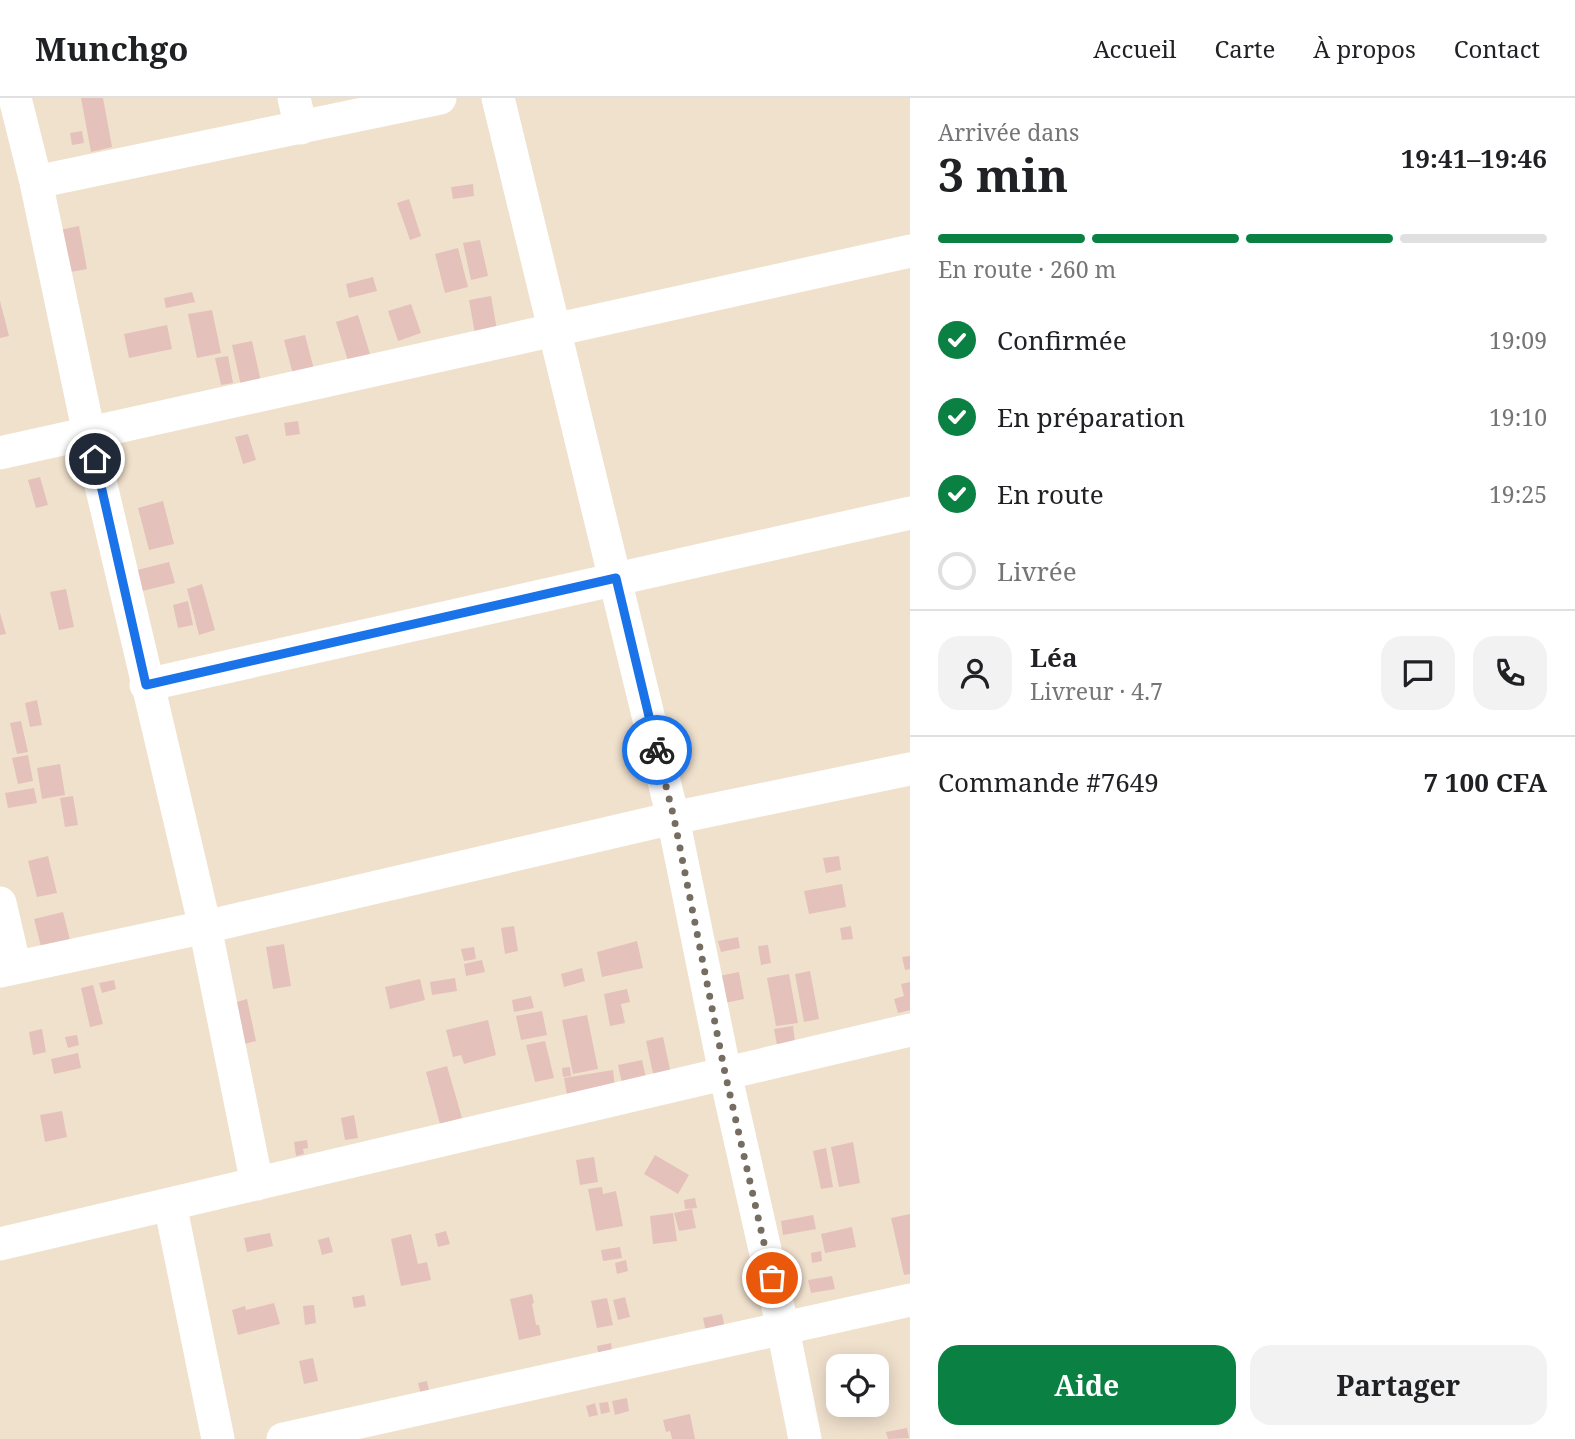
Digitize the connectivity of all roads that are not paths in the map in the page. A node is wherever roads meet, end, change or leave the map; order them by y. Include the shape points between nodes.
1 (15, 98) edge
2 (440, 98) edge
3 (498, 98) edge
4 (298, 113) edge
5 (36, 182) junction
6 (910, 251) edge
7 (554, 331) junction
8 (89, 434) junction
9 (0, 453) edge
10 (910, 513) edge
11 (616, 578) junction
12 (146, 685) junction
13 (910, 769) edge
14 (674, 818) junction
15 (0, 903) edge
16 (205, 927) junction
17 (8, 970) edge
18 (910, 1030) edge
19 (725, 1073) junction
20 (257, 1184) junction
21 (170, 1205) junction
22 (0, 1244) edge
23 (910, 1300) edge
24 (783, 1329) junction
25 (218, 1439) edge
26 (283, 1439) edge
27 (805, 1439) edge

1 - 5 street
2 - 4 street
3 - 7 street
4 - 5 street
5 - 8 street
6 - 7 street
7 - 8 street
7 - 11 street
8 - 9 street
8 - 12 street
10 - 11 street
11 - 12 street
11 - 14 street
12 - 16 street
13 - 14 street
14 - 16 street
14 - 19 street
15 - 17 street
16 - 17 street
16 - 20 street
18 - 19 street
19 - 20 street
19 - 24 street
20 - 21 street
21 - 22 street
21 - 25 street
23 - 24 street
24 - 26 street
24 - 27 street

